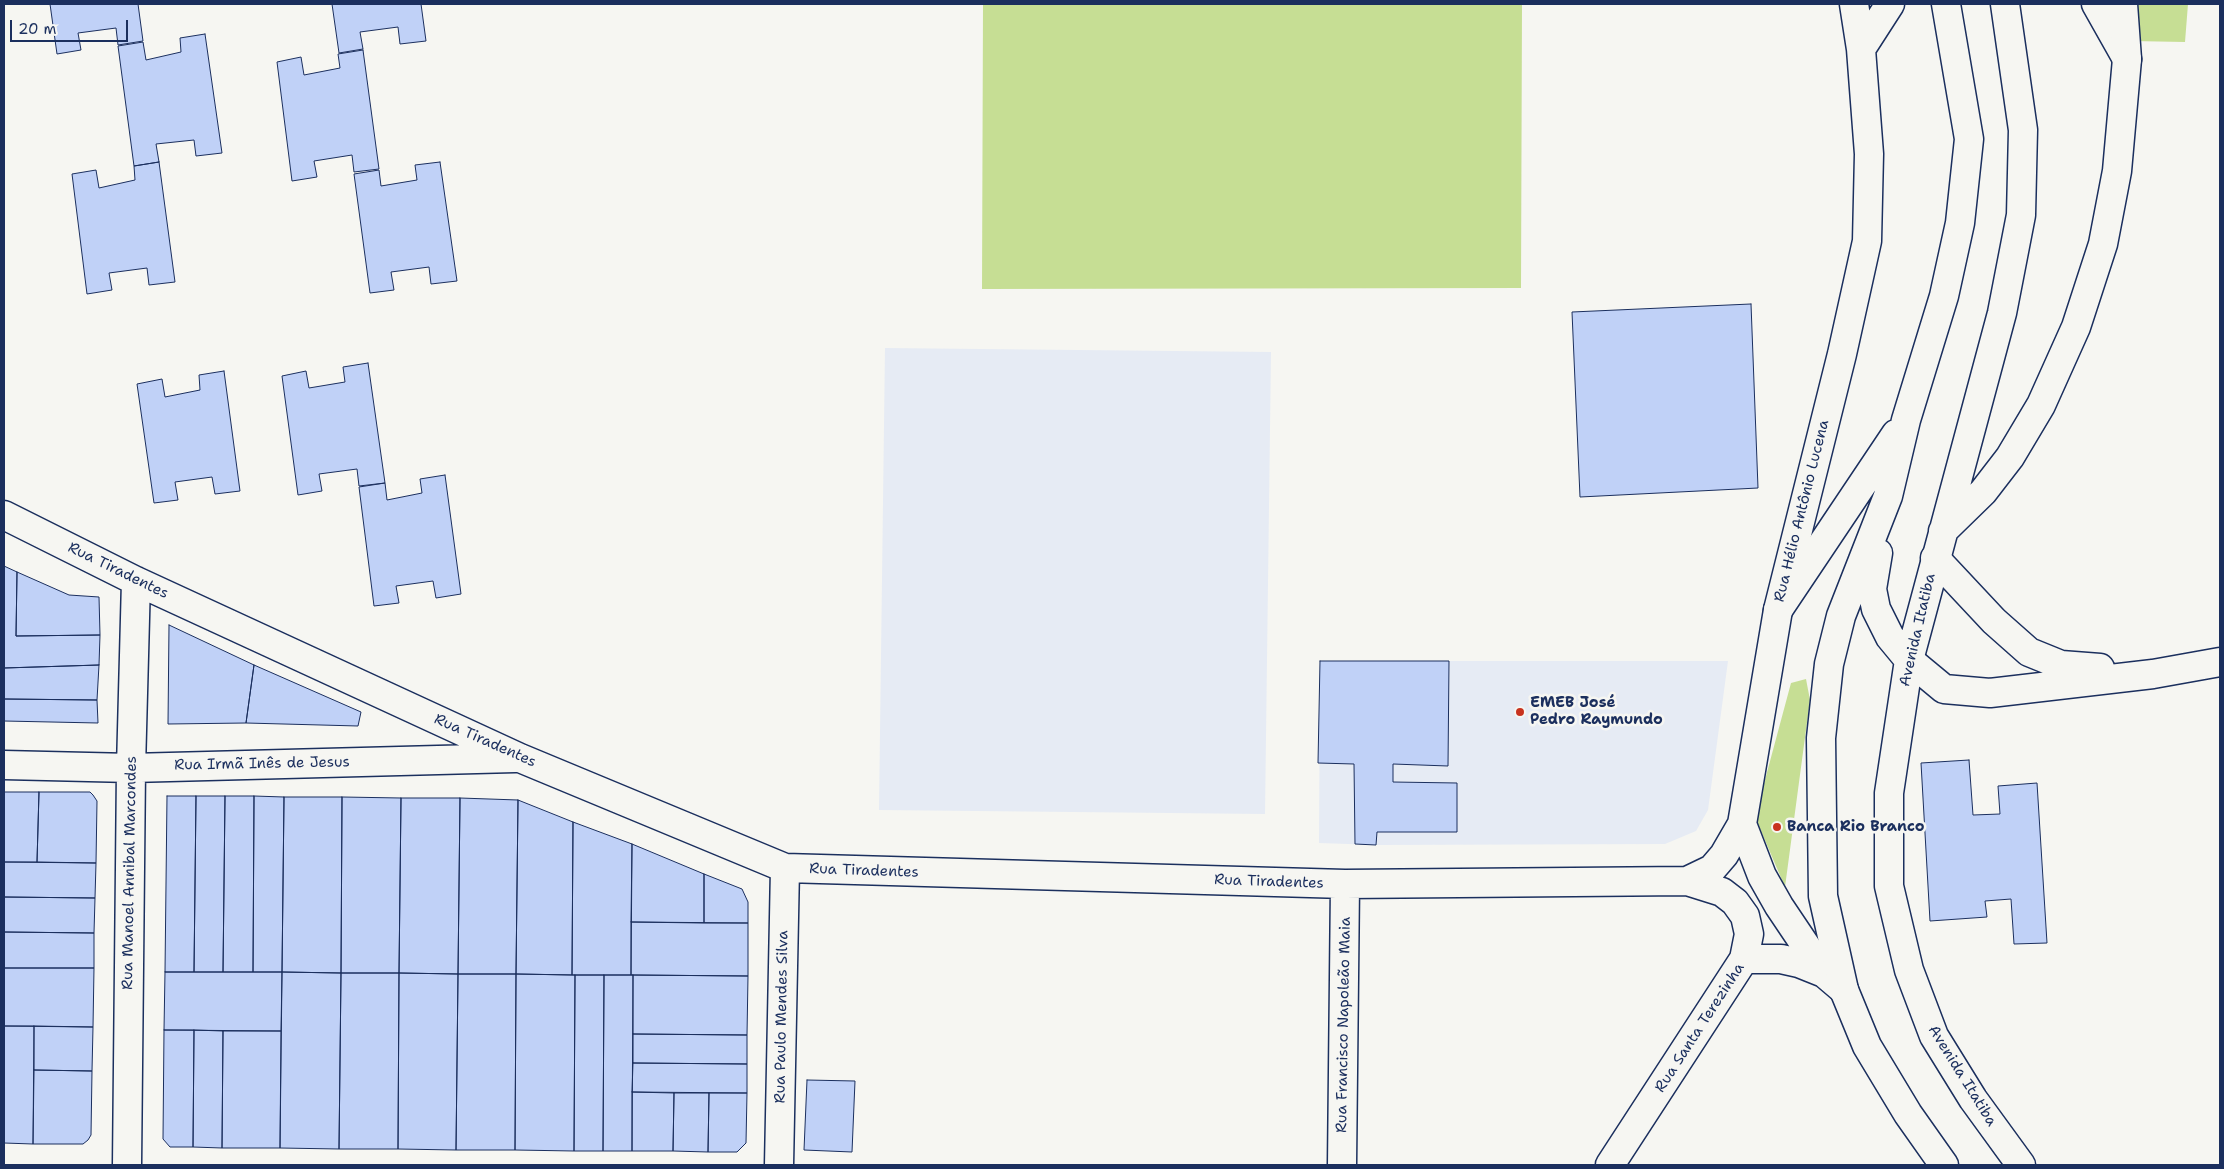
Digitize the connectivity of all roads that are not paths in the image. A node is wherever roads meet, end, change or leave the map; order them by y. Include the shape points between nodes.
1 (1854, 4) edge
2 (1890, 4) edge
3 (1946, 4) edge
4 (2005, 4) edge
5 (2096, 4) edge
6 (2123, 4) edge
7 (1861, 49) junction
8 (2127, 59) junction
9 (1906, 420) junction
10 (1888, 496) junction
11 (4, 514) edge
12 (1943, 530) junction
13 (1935, 558) junction
14 (136, 581) junction
15 (1778, 610) junction
16 (1908, 660) junction
17 (2220, 662) edge
18 (2153, 674) junction
19 (520, 758) junction
20 (4, 765) edge
21 (131, 768) junction
22 (1742, 824) junction
23 (785, 868) junction
24 (1687, 881) junction
25 (1345, 884) junction
26 (1744, 959) junction
27 (1834, 982) junction
28 (127, 1165) edge
29 (779, 1165) edge
30 (1342, 1165) edge
31 (1610, 1165) edge
32 (1944, 1165) edge
33 (2021, 1165) edge

1 - 7 street, Rua Hélio Antônio Lucena
2 - 7 street
3 - 9 street via 1969,139 1960,223 1944,296
4 - 12 street, Avenida Itatiba via 2023,130 2021,215 2002,313
5 - 8 street
6 - 8 street
7 - 15 street, Rua Hélio Antônio Lucena via 1869,154 1867,241
8 - 12 street via 2117,171 2104,244 2076,327 2041,405 2010,456 1983,492
9 - 10 street
9 - 15 street
10 - 16 street via 1872,589 1876,609 1890,637
10 - 27 street via 1841,616 1829,664 1821,738 1824,896
11 - 14 street, Rua Tiradentes
12 - 13 street, Avenida Itatiba
13 - 16 street, Avenida Itatiba
13 - 18 street via 2028,652 2061,665
14 - 19 street, Rua Tiradentes
14 - 21 street, Rua Manoel Annibal Marcondes
15 - 22 street, Rua Hélio Antônio Lucena
16 - 18 street via 1944,689 1990,693
16 - 33 street, Avenida Itatiba via 1889,793 1888,886 1908,970 1934,1036 1973,1099
17 - 18 street
19 - 21 street, Rua Irmã Inês de Jesus
19 - 23 street, Rua Tiradentes
20 - 21 street, Rua Irmã Inês de Jesus
21 - 28 street, Rua Manoel Annibal Marcondes
22 - 24 street via 1724,855 1712,868
22 - 27 street via 1762,876
23 - 25 street, Rua Tiradentes
23 - 29 street, Rua Paulo Mendes Silva
24 - 25 street, Rua Tiradentes
24 - 26 street, Rua Tiradentes via 1722,892 1735,902 1745,916 1749,934
25 - 30 street, Rua Francisco Napoleão Maia
26 - 27 street, Rua Santa Terezinha via 1780,959 1799,963
26 - 31 street, Rua Santa Terezinha
27 - 32 street via 1867,1046 1908,1114

